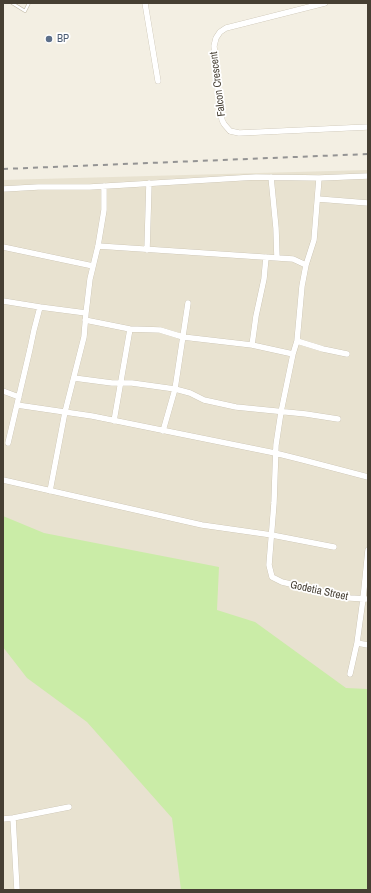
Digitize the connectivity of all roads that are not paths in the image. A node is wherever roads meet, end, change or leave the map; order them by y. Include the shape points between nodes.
1 (12, 3) edge
2 (29, 3) edge
3 (145, 3) edge
4 (325, 3) edge
5 (158, 81) dead end
6 (368, 126) edge
7 (368, 176) edge
8 (271, 177) junction
9 (319, 178) junction
10 (149, 183) junction
11 (104, 186) junction
12 (3, 188) edge
13 (318, 199) junction
14 (368, 203) edge
15 (98, 246) junction
16 (3, 247) edge
17 (147, 250) junction
18 (266, 257) junction
19 (276, 258) junction
20 (306, 265) junction
21 (93, 266) junction
22 (3, 300) edge
23 (188, 303) dead end
24 (40, 308) junction
25 (86, 313) junction
26 (85, 320) junction
27 (130, 329) junction
28 (183, 337) junction
29 (297, 341) junction
30 (252, 345) junction
31 (292, 354) junction
32 (347, 354) dead end
33 (74, 378) junction
34 (121, 383) junction
35 (175, 389) junction
36 (3, 391) edge
37 (19, 397) junction
38 (17, 404) junction
39 (65, 412) junction
40 (281, 412) junction
41 (338, 419) dead end
42 (114, 421) junction
43 (163, 431) junction
44 (8, 442) dead end
45 (276, 453) junction
46 (368, 477) edge
47 (3, 480) edge
48 (50, 491) junction
49 (272, 536) junction
50 (334, 547) dead end
51 (368, 550) edge
52 (365, 599) edge
53 (357, 643) junction
54 (368, 645) edge
55 (350, 674) dead end
56 (69, 807) dead end
57 (3, 818) edge
58 (13, 818) junction
59 (17, 890) edge

1 - 2 lane via 25,11
3 - 5 street
4 - 6 street, Falcon Crescent via 226,28 220,32 214,46 222,120 230,131 239,133
7 - 9 street
8 - 9 street
8 - 10 street
8 - 19 street
9 - 13 street
10 - 11 street
10 - 17 street
11 - 12 street
11 - 15 street via 104,210
13 - 14 street
13 - 20 street via 314,240
15 - 17 street
15 - 21 street
16 - 21 street
17 - 18 street
18 - 19 street
18 - 30 street
19 - 20 street via 293,259
20 - 29 street
21 - 25 street
22 - 24 street
23 - 28 street
24 - 25 street
24 - 37 street
25 - 26 street
26 - 27 street
26 - 33 street via 84,337
27 - 28 street via 160,330
27 - 34 street
28 - 30 street
28 - 35 street
29 - 31 street
29 - 32 street
30 - 31 street
31 - 40 street
33 - 34 street
33 - 39 street
34 - 35 street
34 - 42 street
35 - 40 street via 204,400
35 - 43 street
36 - 37 street
37 - 38 street
38 - 39 street
38 - 44 street
39 - 42 street
39 - 48 street
40 - 41 street
40 - 45 street
42 - 43 street
43 - 45 street
45 - 46 street
45 - 49 street
47 - 48 street
48 - 49 street via 202,525
49 - 50 street
49 - 52 street, Godetia Street via 269,565 272,577 282,582 350,598
51 - 52 street
52 - 53 street
53 - 54 street
53 - 55 street
56 - 58 street
57 - 58 street
58 - 59 street

